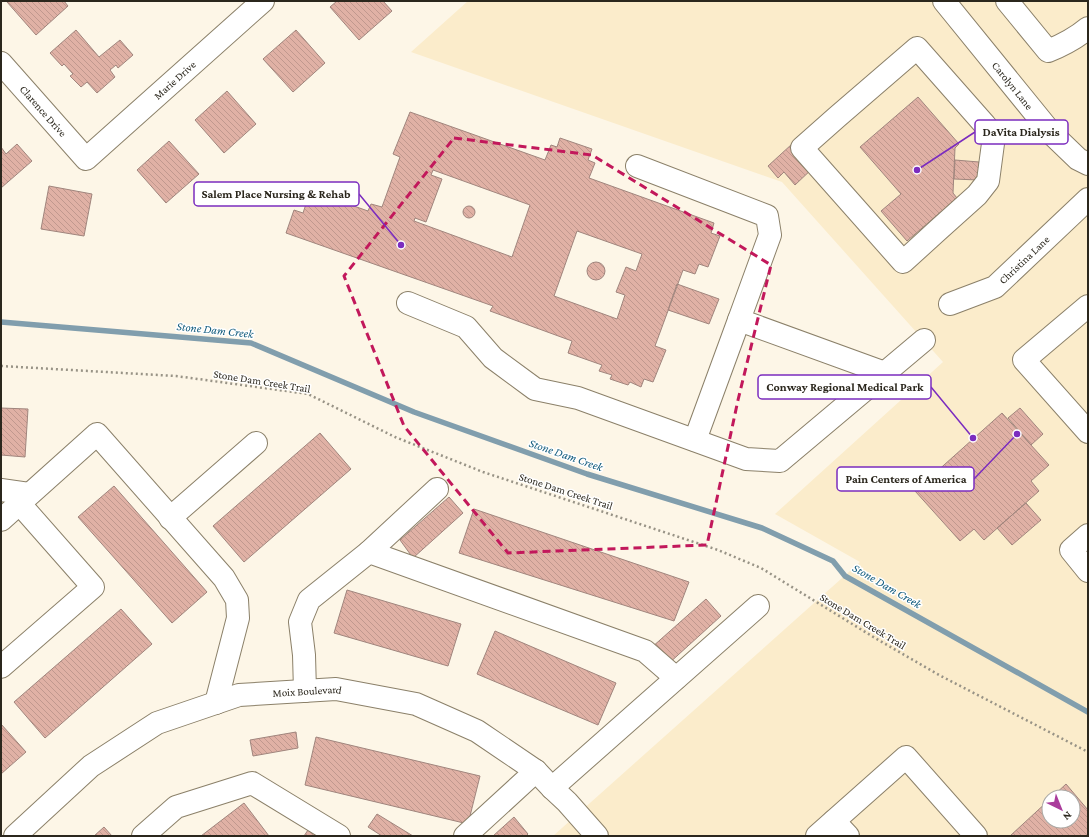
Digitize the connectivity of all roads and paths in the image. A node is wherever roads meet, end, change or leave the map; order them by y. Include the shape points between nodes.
1 (263, 1) edge
2 (944, 1) edge
3 (1007, 1) edge
4 (1088, 28) edge
5 (1, 63) edge
6 (86, 159) joint
7 (1088, 164) edge
8 (638, 166) dead end
9 (1088, 199) edge
10 (903, 262) joint
11 (408, 303) dead end
12 (950, 304) dead end
13 (1088, 306) edge
14 (739, 320) junction
15 (924, 340) dead end
16 (1, 366) edge
17 (885, 373) junction
18 (1088, 432) edge
19 (695, 440) junction
20 (256, 442) dead end
21 (437, 489) dead end
22 (1, 490) edge
23 (24, 499) junction
24 (170, 518) junction
25 (1, 520) edge
26 (1088, 535) edge
27 (369, 552) junction
28 (1088, 571) edge
29 (758, 606) dead end
30 (1, 667) edge
31 (676, 678) junction
32 (305, 691) junction
33 (216, 703) junction
34 (1088, 752) edge
35 (536, 771) junction
36 (552, 788) junction
37 (841, 828) edge
38 (15, 836) edge
39 (143, 836) edge
40 (339, 836) edge
41 (465, 836) edge
42 (597, 836) edge
43 (817, 836) edge
44 (976, 836) edge

1 - 6 street, Marie Drive
2 - 7 street, Carolyn Lane via 1052,134 1078,159
3 - 4 street via 1048,51 1068,43
5 - 6 street, Clarence Drive
8 - 14 street via 767,216 770,235
9 - 12 street, Christina Lane via 995,287
10 - 10 street via 802,148 917,48 994,136 988,180 977,195
11 - 19 street via 466,327 493,358 536,389 578,398
13 - 18 street via 1024,360
14 - 17 street
14 - 19 street
15 - 17 street
16 - 34 path, Stone Dam Creek Trail via 176,376 308,394 395,437 483,472 718,550 761,568 933,671
17 - 19 street via 780,462 746,459
20 - 24 street
21 - 27 street
22 - 23 street
23 - 24 street via 97,434
23 - 25 street
23 - 30 street via 92,587
24 - 33 street via 224,578 237,600 238,618
26 - 28 street via 1071,550
27 - 31 street via 645,651
27 - 32 street via 309,600 300,622
29 - 31 street
31 - 36 street
32 - 33 street, Moix Boulevard via 239,695
32 - 35 street, Moix Boulevard via 336,689 416,704 477,731
33 - 38 street, Moix Boulevard via 157,723 91,766
35 - 36 street, Moix Boulevard
35 - 41 street
36 - 42 street, Moix Boulevard
37 - 43 street
37 - 44 street via 906,757
39 - 40 street via 176,808 252,782

